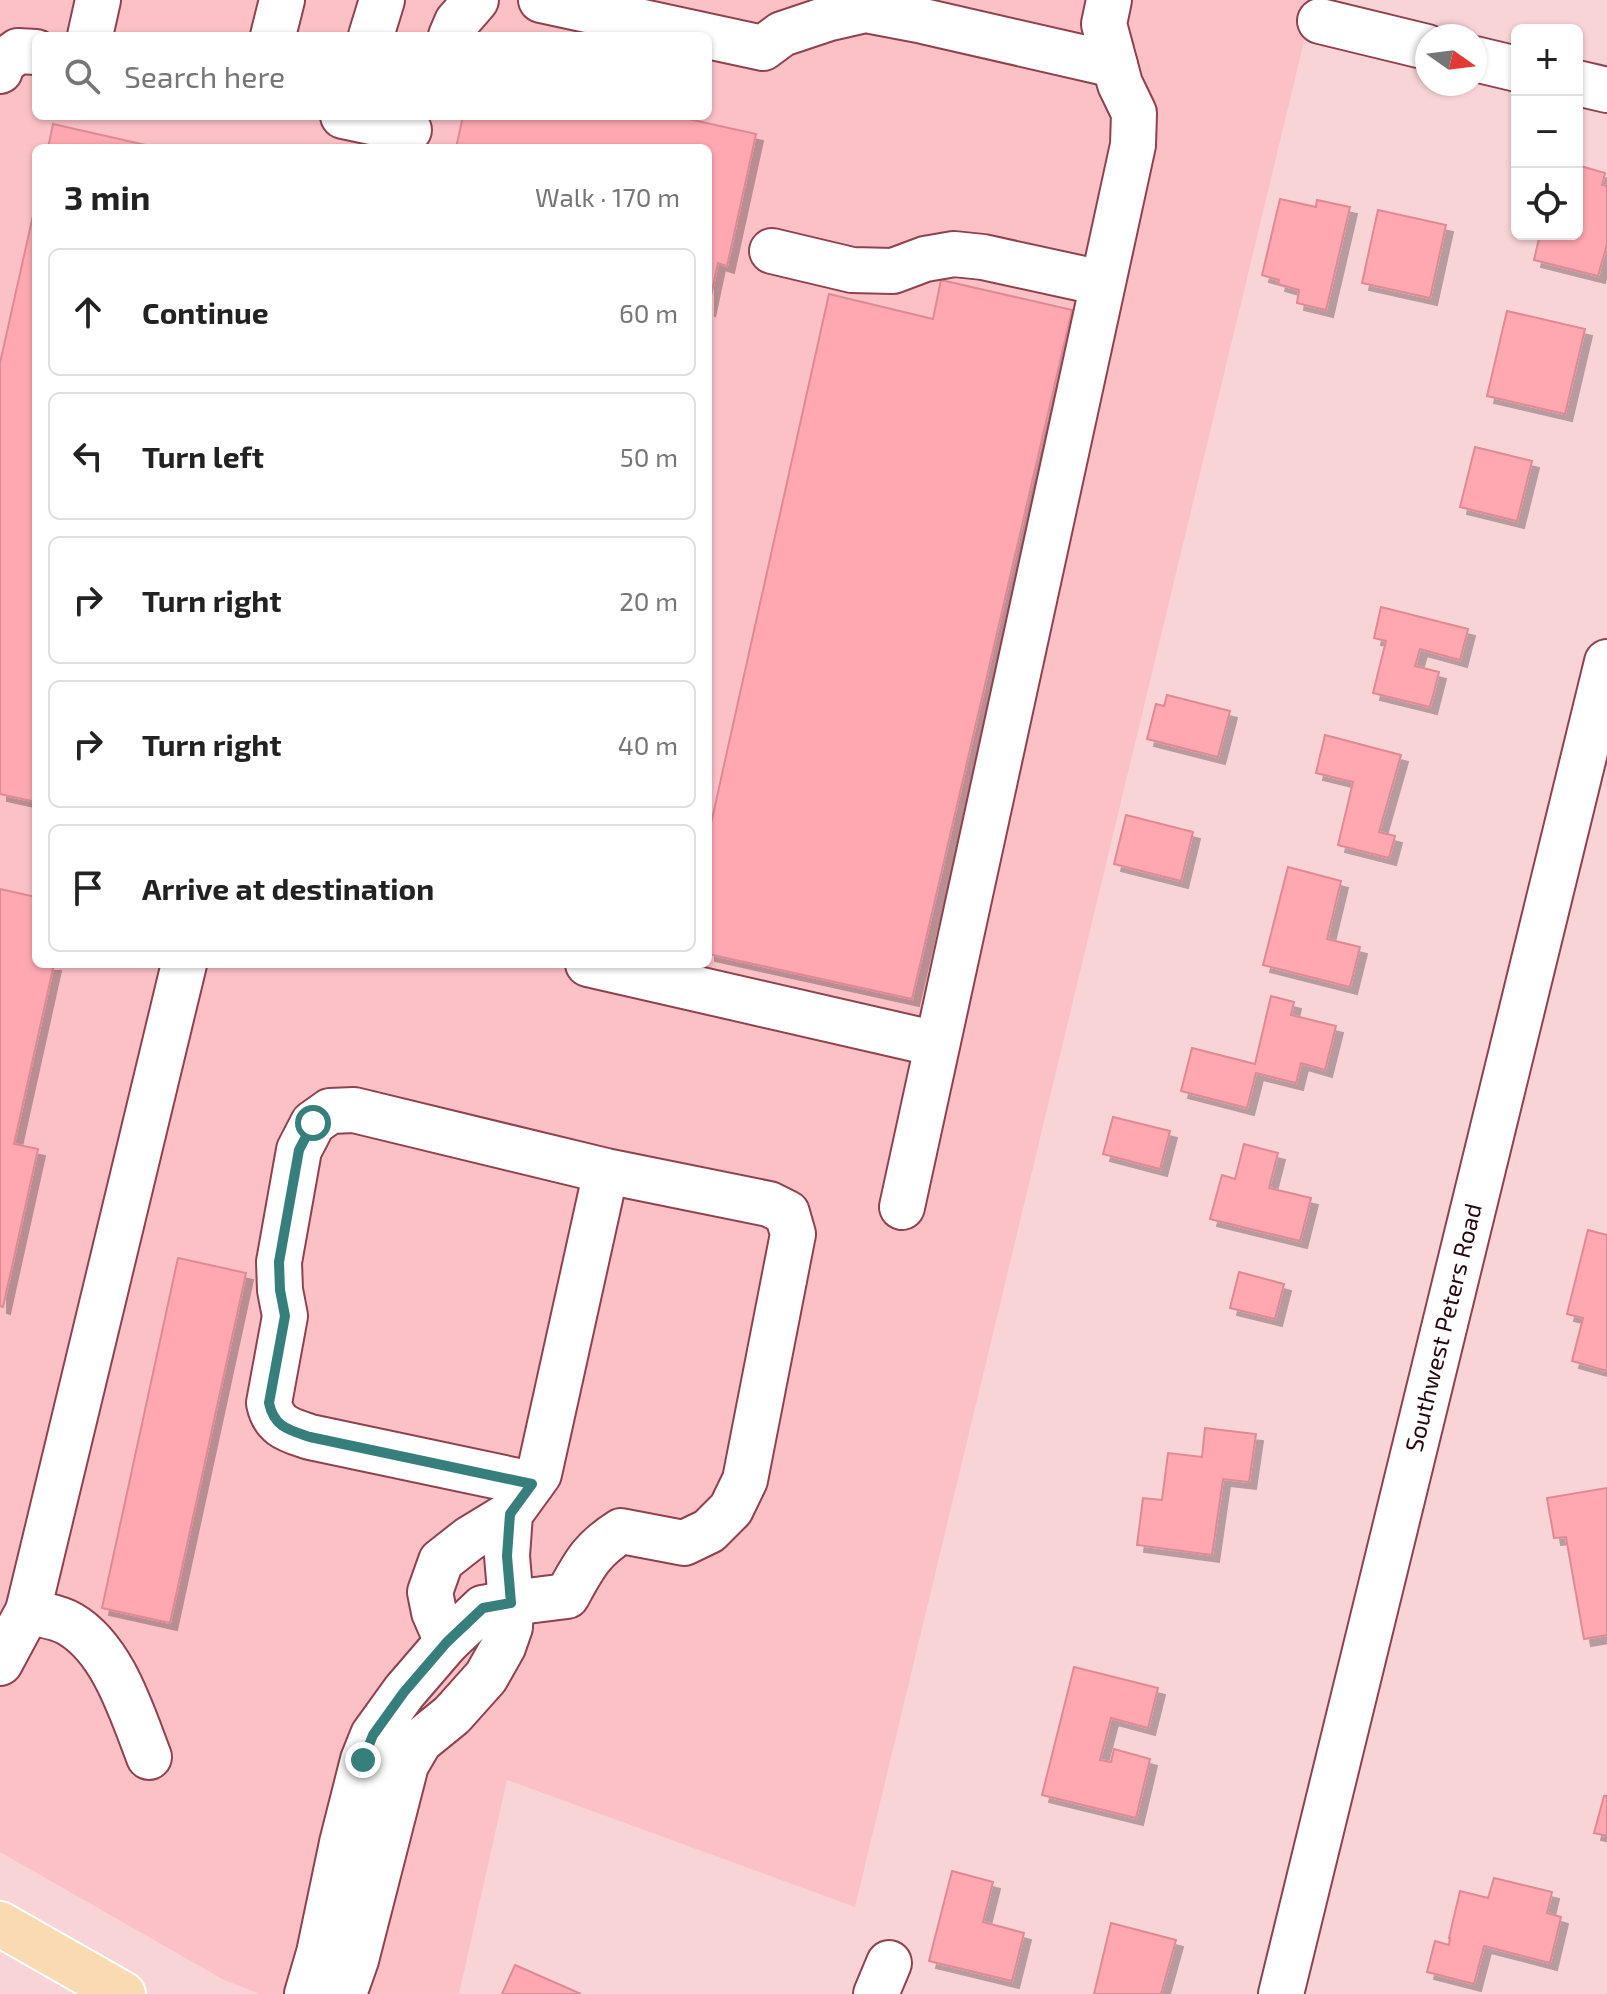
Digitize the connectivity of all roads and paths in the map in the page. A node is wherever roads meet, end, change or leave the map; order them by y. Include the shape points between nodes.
1 (98, 0) edge
2 (282, 0) edge
3 (382, 0) edge
4 (476, 0) edge
5 (541, 0) edge
6 (1109, 0) edge
7 (1320, 21) dead end
8 (91, 32) edge
9 (274, 32) edge
10 (372, 32) edge
11 (453, 32) edge
12 (689, 32) edge
13 (712, 37) edge
14 (1415, 44) edge
15 (32, 52) edge
16 (1487, 62) edge
17 (1115, 65) junction
18 (1511, 68) edge
19 (0, 71) edge
20 (1583, 84) edge
21 (1607, 90) edge
22 (361, 120) edge
23 (410, 131) edge
24 (772, 251) dead end
25 (1102, 283) junction
26 (1607, 662) edge
27 (183, 968) edge
28 (605, 968) edge
29 (937, 1044) junction
30 (606, 1171) junction
31 (902, 1207) dead end
32 (521, 1499) junction
33 (511, 1603) junction
34 (28, 1611) junction
35 (447, 1642) junction
36 (0, 1663) edge
37 (149, 1757) dead end
38 (0, 1924) edge
39 (123, 1994) edge
40 (307, 1994) edge
41 (344, 1994) edge
42 (1281, 1994) edge

1 - 8 street
2 - 9 street
3 - 10 street
4 - 11 street
5 - 12 street
6 - 17 street via 1104,24
7 - 14 street
13 - 17 street via 763,48 782,34 865,10
15 - 19 street via 18,51
16 - 18 street
17 - 25 street via 1134,113 1133,145
20 - 21 street
22 - 23 street
24 - 25 street via 852,270 893,271 954,254
25 - 29 street
26 - 42 street, Southwest Peters Road
27 - 34 street
28 - 29 street
29 - 31 street
30 - 32 street via 539,1474
30 - 32 street via 354,1110 330,1111 313,1123 299,1150 279,1262 285,1316 269,1403 272,1416 288,1430
30 - 33 street via 769,1204 787,1213 793,1234 745,1480 731,1509 709,1531 684,1543 621,1531 602,1543 567,1596
32 - 33 street via 507,1556
32 - 35 street via 441,1561 430,1592
33 - 35 street via 483,1608
33 - 41 street via 510,1627 486,1677 420,1741 406,1765
34 - 36 street
34 - 37 street via 68,1622 92,1640 123,1688
35 - 40 street via 404,1692 368,1747
38 - 39 main road

